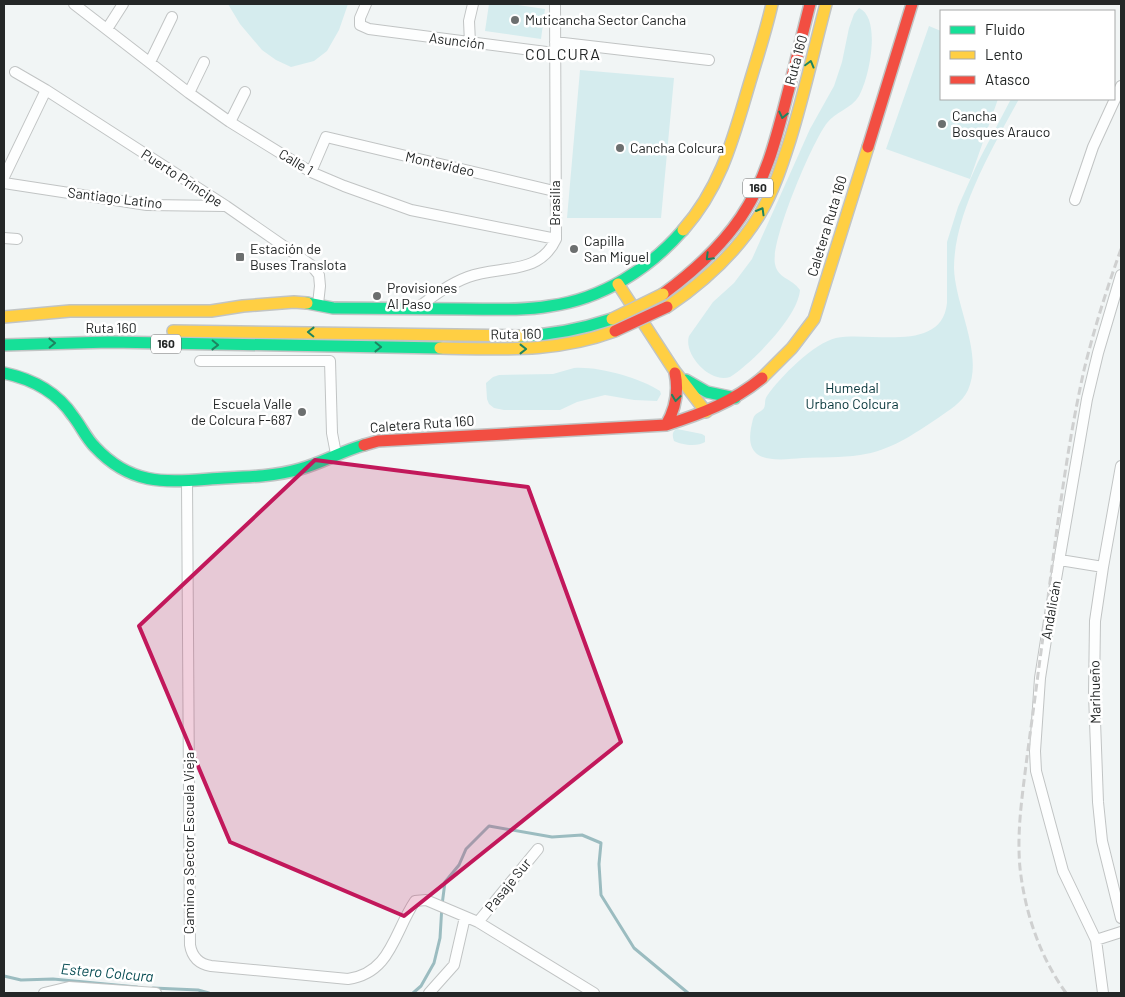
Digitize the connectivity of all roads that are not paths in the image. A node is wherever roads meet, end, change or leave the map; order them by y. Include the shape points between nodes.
1 (74, 4) edge
2 (123, 4) edge
3 (366, 4) edge
4 (473, 4) edge
5 (555, 4) edge
6 (772, 4) edge
7 (810, 4) edge
8 (826, 4) edge
9 (912, 4) edge
10 (172, 17) dead end
11 (107, 29) junction
12 (555, 42) junction
13 (470, 43) junction
14 (554, 53) junction
15 (709, 60) dead end
16 (150, 62) junction
17 (204, 62) dead end
18 (15, 72) dead end
19 (1121, 86) edge
20 (46, 90) junction
21 (245, 92) dead end
22 (189, 93) junction
23 (1115, 99) edge
24 (1115, 100) edge
25 (230, 122) junction
26 (311, 172) junction
27 (4, 177) edge
28 (4, 183) edge
29 (554, 191) junction
30 (1075, 200) dead end
31 (226, 206) junction
32 (4, 238) edge
33 (17, 239) dead end
34 (556, 240) junction
35 (1121, 275) edge
36 (618, 284) junction
37 (318, 304) junction
38 (416, 309) junction
39 (4, 317) edge
40 (14, 333) dead end
41 (4, 344) edge
42 (200, 361) dead end
43 (674, 370) junction
44 (4, 373) edge
45 (735, 398) junction
46 (706, 412) junction
47 (666, 425) junction
48 (336, 454) junction
49 (1121, 466) edge
50 (187, 481) junction
51 (1060, 560) junction
52 (1103, 567) junction
53 (538, 848) dead end
54 (465, 917) junction
55 (1121, 918) edge
56 (478, 922) junction
57 (1121, 932) edge
58 (1096, 940) junction
59 (128, 992) edge
60 (44, 993) edge
61 (156, 993) edge
62 (429, 993) edge
63 (594, 993) edge
64 (1103, 993) edge

1 - 11 street, Calle 1
2 - 11 street
3 - 13 street, Asunción via 360,25 369,29
4 - 13 street via 469,21
5 - 12 street, Brasilia
6 - 36 main road via 731,146 711,192 670,244
7 -> 40 main road, Ruta 160 / 160, bridge via 778,134 760,184 743,214 693,271 663,294 612,319 564,332 515,336 158,331
41 -> 8 main road, Ruta 160 / 160, bridge via 110,342 522,350 577,344 616,331 667,307 699,285 750,229 769,197 782,163
9 - 45 main road, Caletera Ruta 160 via 814,319 780,363
10 - 16 street
11 - 16 street, Calle 1
12 - 14 street, Brasilia
12 - 15 street
13 - 14 street, Asunción
14 - 29 street, Brasilia
16 - 22 street, Calle 1
17 - 22 street
18 - 20 street, Puerto Príncipe
19 - 23 street
20 - 27 street
20 - 31 street, Puerto Príncipe
21 - 25 street
22 - 25 street, Calle 1
24 - 30 street via 1093,147
25 - 26 street, Calle 1
26 - 29 street, Montevideo via 326,137
26 - 34 street, Calle 1 via 411,210
28 - 31 street, Santiago Latino via 147,205
29 - 34 street, Brasilia
31 - 37 street, Puerto Príncipe via 315,269 320,286
32 - 33 street
34 - 38 street, Brasilia via 549,252 534,263 468,277 442,290
35 - 51 street, Andalicán via 1087,399
36 - 38 main road via 582,299 545,307
36 - 43 main road
37 - 38 main road via 333,308
37 - 39 main road via 294,302 211,311 70,310
42 - 48 street via 330,360 332,434
43 - 45 main road via 707,392
43 - 46 main road
43 -> 47 main road via 677,396
44 - 50 main road, Caletera Ruta 160 via 37,384 57,398 92,444 118,467 152,480
45 - 46 main road, Caletera Ruta 160
46 - 47 main road, Caletera Ruta 160
47 - 48 main road, Caletera Ruta 160 via 378,441
48 - 50 main road, Caletera Ruta 160 via 285,473
49 - 52 street, Marihueño
50 - 54 street, Camino a Sector Escuela Vieja via 190,945 194,956 211,966 355,978 374,970 385,959 414,902 426,900
51 - 52 street
51 - 58 street, Andalicán via 1040,678 1036,772 1063,871
52 - 55 street, Marihueño via 1095,621 1098,802 1102,841
53 - 56 street, Pasaje Sur
54 - 56 street
54 - 62 street via 454,965
56 - 63 street
57 - 58 street
58 - 64 street, Andalicán
59 - 60 street via 69,986
59 - 61 street

